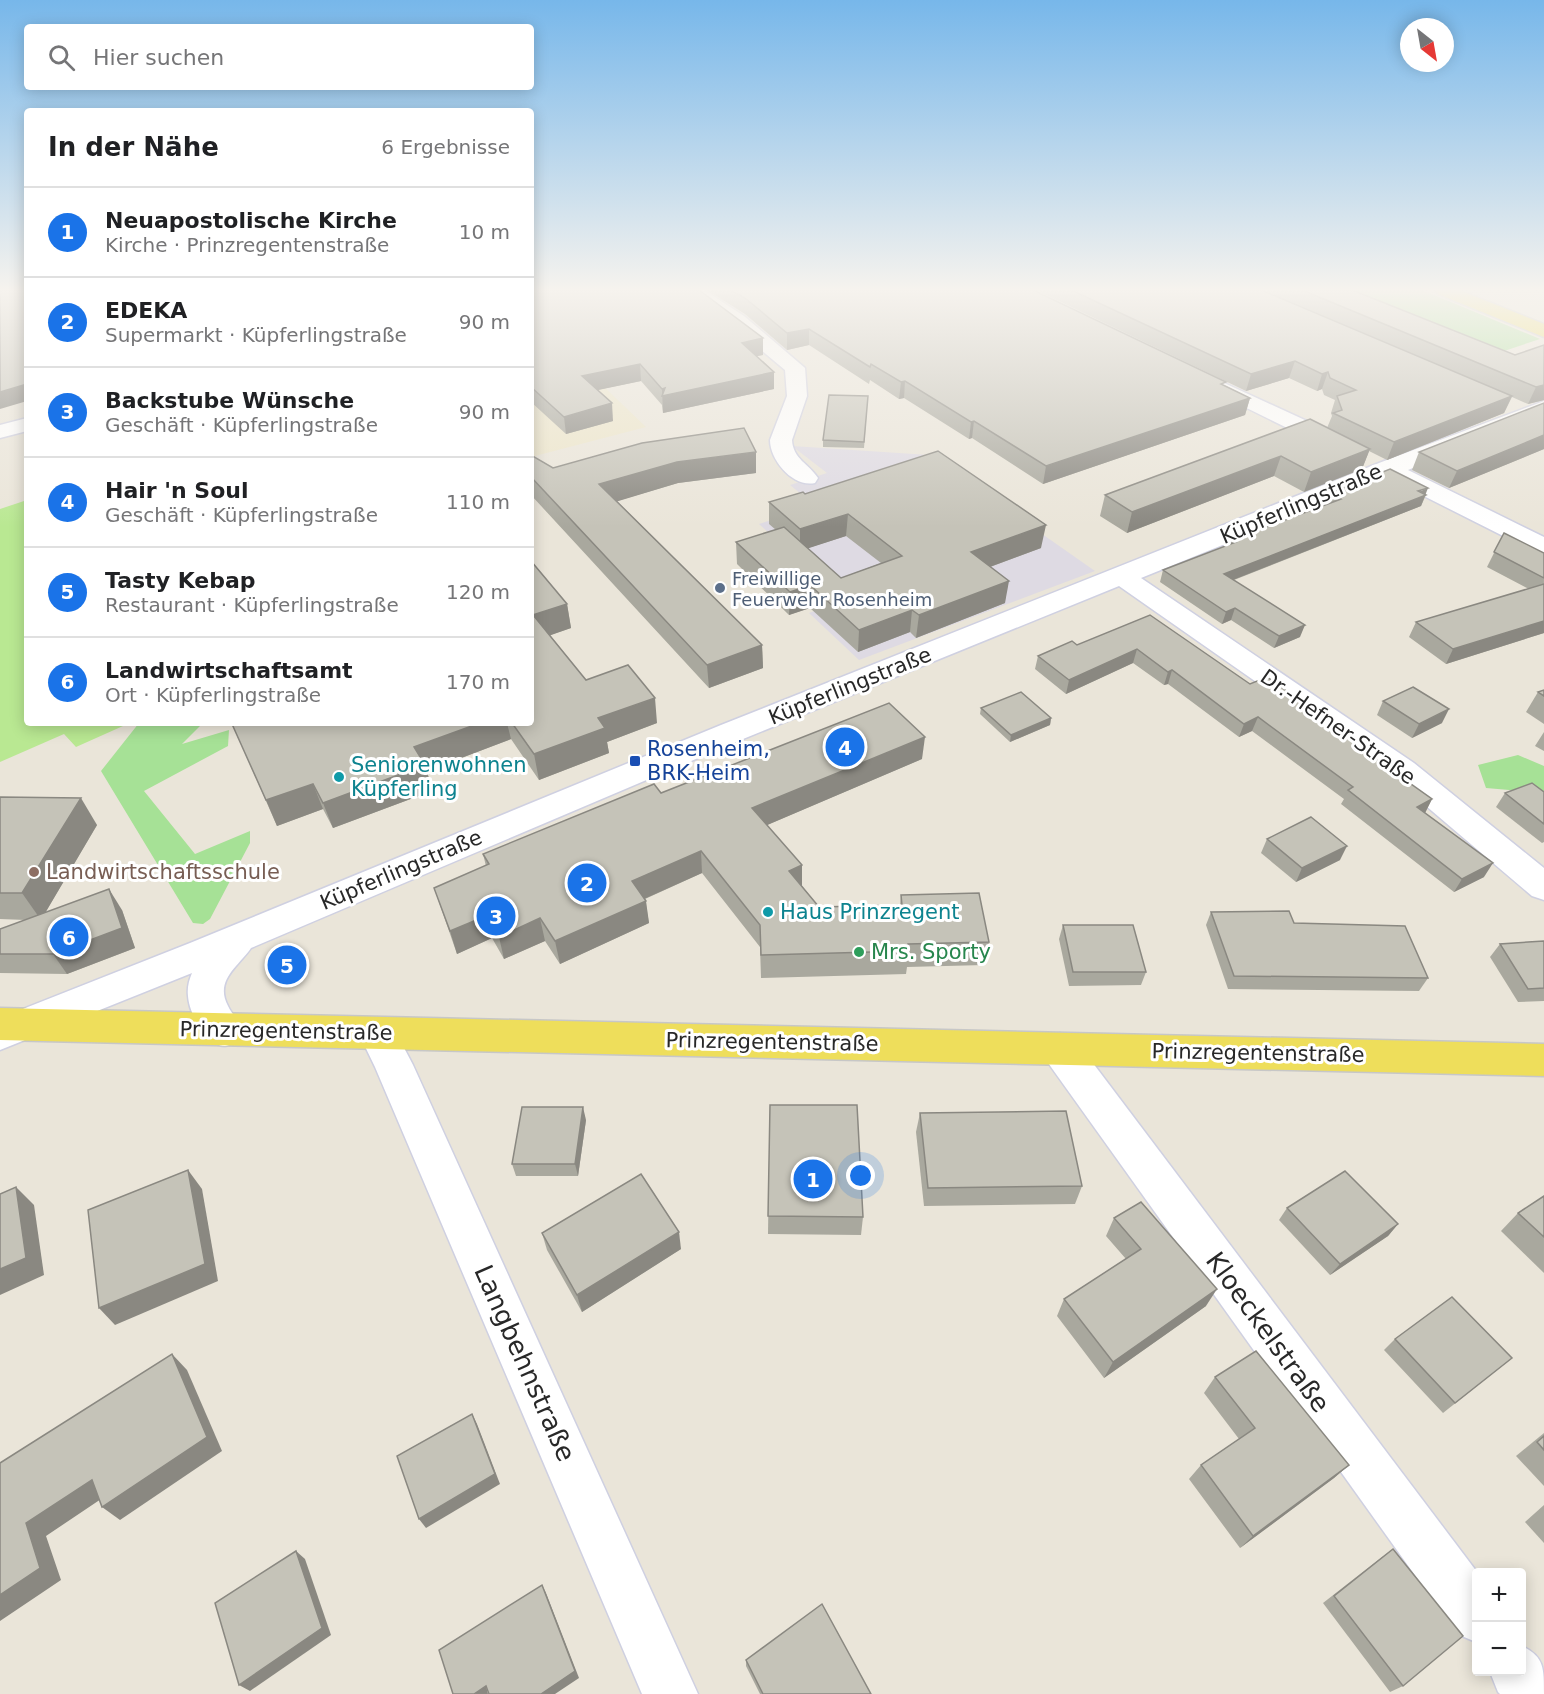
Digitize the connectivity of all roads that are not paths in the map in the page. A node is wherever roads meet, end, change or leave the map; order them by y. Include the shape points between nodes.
1 (795, 369) edge
2 (1191, 373) edge
3 (1504, 403) edge
4 (1536, 410) edge
5 (24, 425) edge
6 (0, 432) edge
7 (1387, 468) junction
8 (807, 478) dead end
9 (1544, 547) edge
10 (1123, 577) junction
11 (1544, 888) edge
12 (246, 935) junction
13 (9, 1028) edge
14 (225, 1030) junction
15 (378, 1034) junction
16 (1060, 1049) junction
17 (1544, 1060) edge
18 (1472, 1610) edge
19 (1521, 1676) edge
20 (670, 1694) edge
21 (1534, 1694) edge

1 - 8 street via 798,394 780,443 785,459
2 - 7 street
3 - 4 street
4 - 7 street, Küpferlingstraße
5 - 6 street
7 - 9 street
7 - 10 street, Küpferlingstraße
10 - 11 street, Dr.-Hefner-Straße via 1403,770
10 - 12 street, Küpferlingstraße via 732,732
12 - 13 street, Küpferlingstraße
12 - 14 street via 215,963 206,984 207,1009
13 - 14 main road, Prinzregentenstraße
14 - 15 main road, Prinzregentenstraße
15 - 16 main road, Prinzregentenstraße
15 - 20 street, Langbehnstraße
16 - 17 main road, Prinzregentenstraße
16 - 18 street, Kloeckelstraße
19 - 21 street

